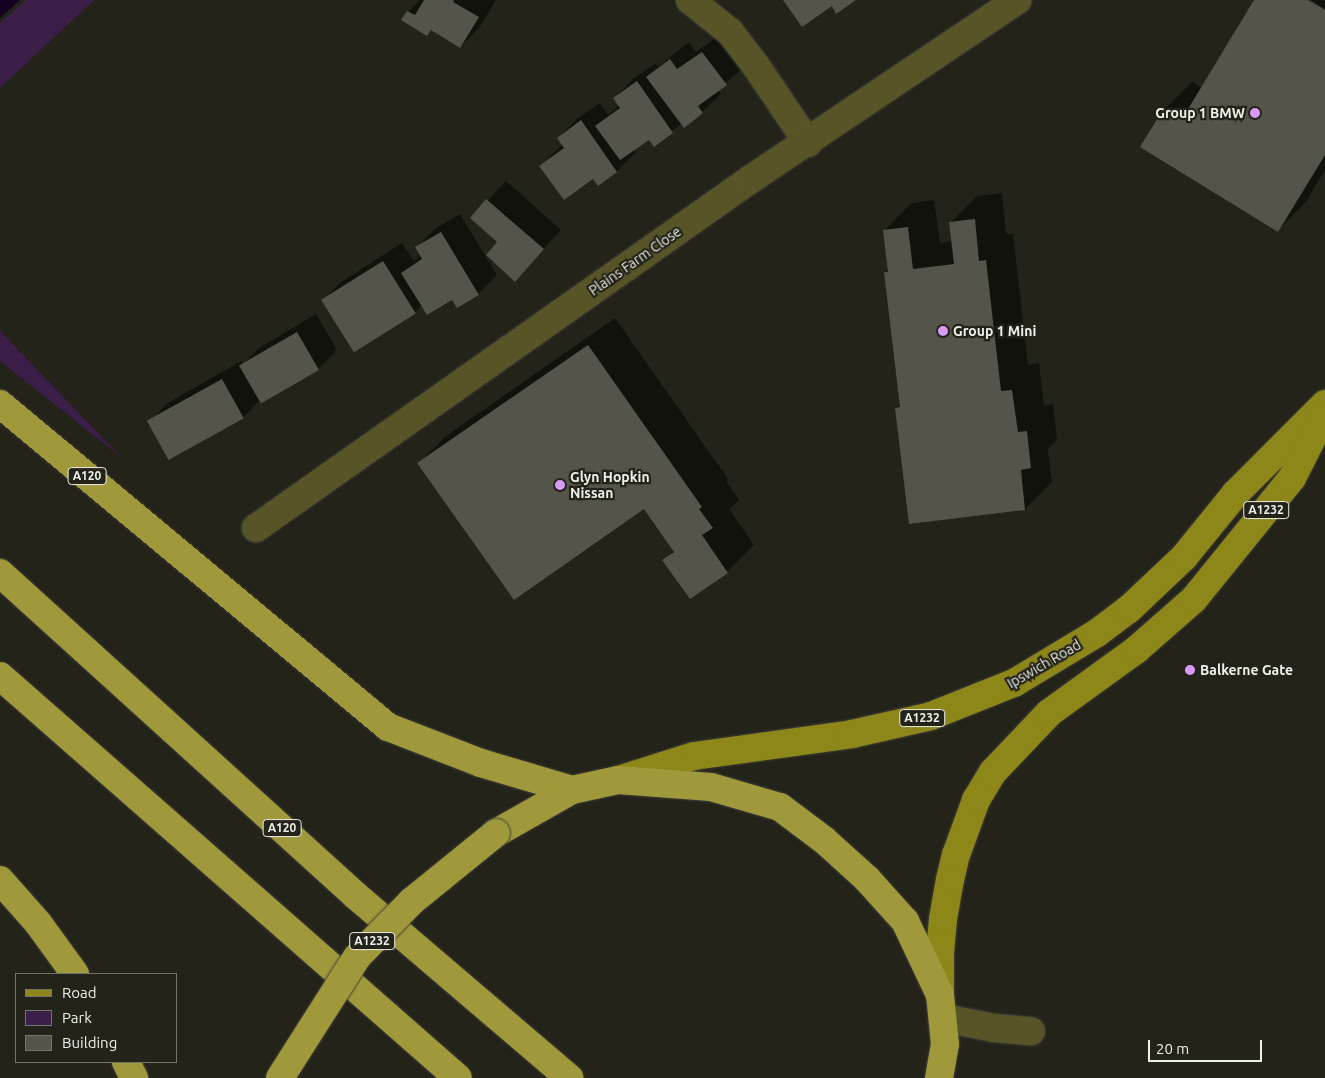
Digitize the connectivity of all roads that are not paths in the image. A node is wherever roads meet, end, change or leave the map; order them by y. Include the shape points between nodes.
1 (690, 0) edge
2 (1017, 0) edge
3 (808, 143) junction
4 (0, 404) edge
5 (1325, 404) edge
6 (1325, 414) edge
7 (256, 528) dead end
8 (0, 573) edge
9 (0, 676) edge
10 (618, 780) junction
11 (572, 790) junction
12 (0, 880) edge
13 (0, 893) edge
14 (38, 924) junction
15 (74, 973) edge
16 (943, 1019) junction
17 (1031, 1031) dead end
18 (126, 1063) edge
19 (134, 1078) edge
20 (280, 1078) edge
21 (458, 1078) edge
22 (569, 1078) edge
23 (939, 1078) edge
24 (955, 1078) edge

1 - 3 street via 730,32
2 - 3 street, Plains Farm Close
3 - 7 street, Plains Farm Close via 751,179
4 - 11 highway, A120 via 388,727 481,763
5 - 10 main road, Ipswich Road / A1232 via 1236,494 1184,557 1128,610 1014,684 931,716 852,734 694,756
6 - 16 main road, A1232 via 1292,478 1194,599 1136,650 1049,713 992,772 976,800 950,880 940,953
8 - 22 highway, A120 via 355,895
9 - 21 highway
10 - 11 highway, A1232
10 - 16 highway, A1232 via 711,787 780,808 824,840 867,879 905,921
11 - 20 highway, A1232, bridge via 496,833 412,901 357,957
12 - 14 highway
13 - 14 highway
14 - 15 highway
16 - 17 street
16 - 23 highway, A1232
16 - 24 highway
18 - 19 highway

